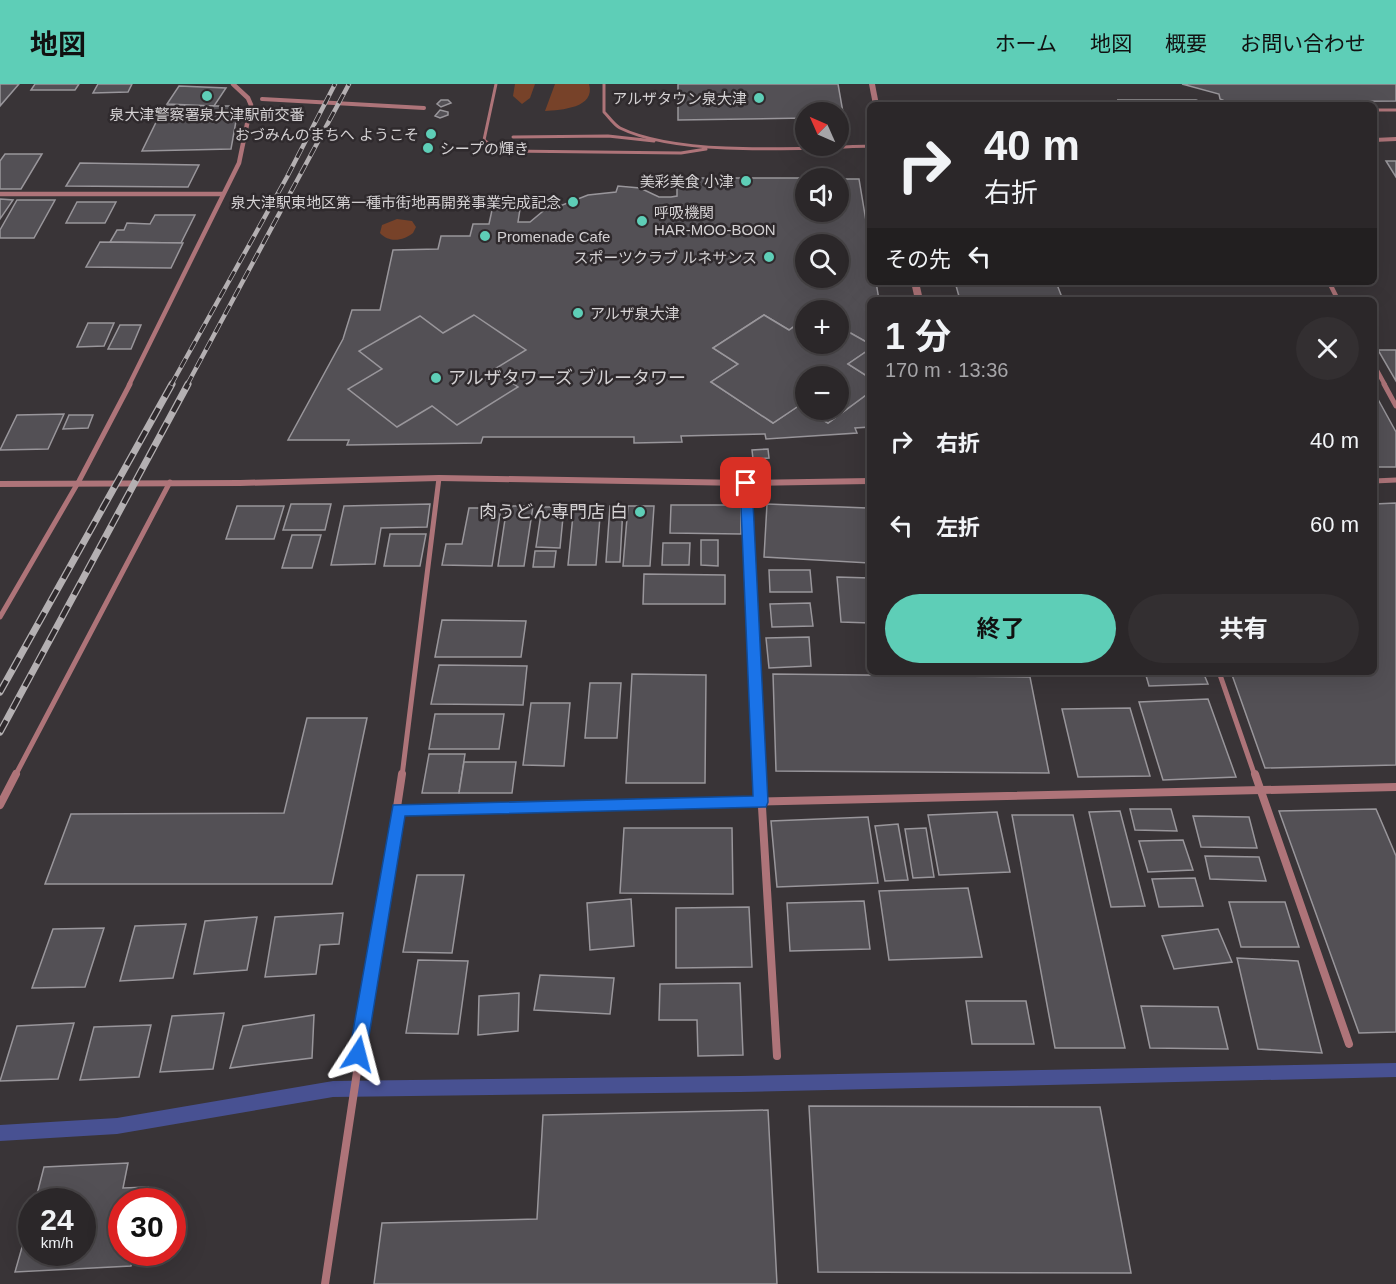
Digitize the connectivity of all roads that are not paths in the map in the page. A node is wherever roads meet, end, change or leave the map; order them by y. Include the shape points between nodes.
1 (233, 84) edge
2 (496, 84) edge
3 (604, 84) edge
4 (872, 84) edge
5 (262, 99) dead end
6 (875, 102) edge
7 (424, 108) dead end
8 (1377, 110) edge
9 (1396, 110) edge
10 (513, 137) dead end
11 (1377, 140) edge
12 (1396, 140) edge
13 (681, 144) junction
14 (867, 146) edge
15 (714, 147) junction
16 (0, 194) edge
17 (223, 194) junction
18 (1377, 371) edge
19 (1396, 406) edge
20 (440, 478) junction
21 (1396, 480) edge
22 (79, 481) junction
23 (867, 481) edge
24 (1377, 481) edge
25 (170, 482) junction
26 (746, 483) junction
27 (0, 484) edge
28 (0, 617) edge
29 (1220, 675) edge
30 (1396, 787) edge
31 (1261, 790) junction
32 (761, 802) junction
33 (0, 806) edge
34 (398, 810) junction
35 (1349, 1044) dead end
36 (777, 1056) dead end
37 (325, 1284) edge

1 - 17 street via 251,105 239,163
2 - 15 lane via 484,141 498,151 681,153
3 - 13 lane via 604,111 615,124 634,134
4 - 6 street
5 - 7 street
8 - 9 lane
10 - 13 lane via 608,136
11 - 12 street
13 - 15 lane
14 - 15 lane
16 - 17 street
17 - 22 street
18 - 19 street
20 - 25 street
20 - 26 street
20 - 34 street
21 - 24 street
22 - 25 street
22 - 27 street
22 - 28 street
23 - 26 street
25 - 33 street
26 - 32 street
29 - 31 street
30 - 31 street
31 - 32 street
31 - 35 street
32 - 34 street
32 - 36 street
34 - 37 street

